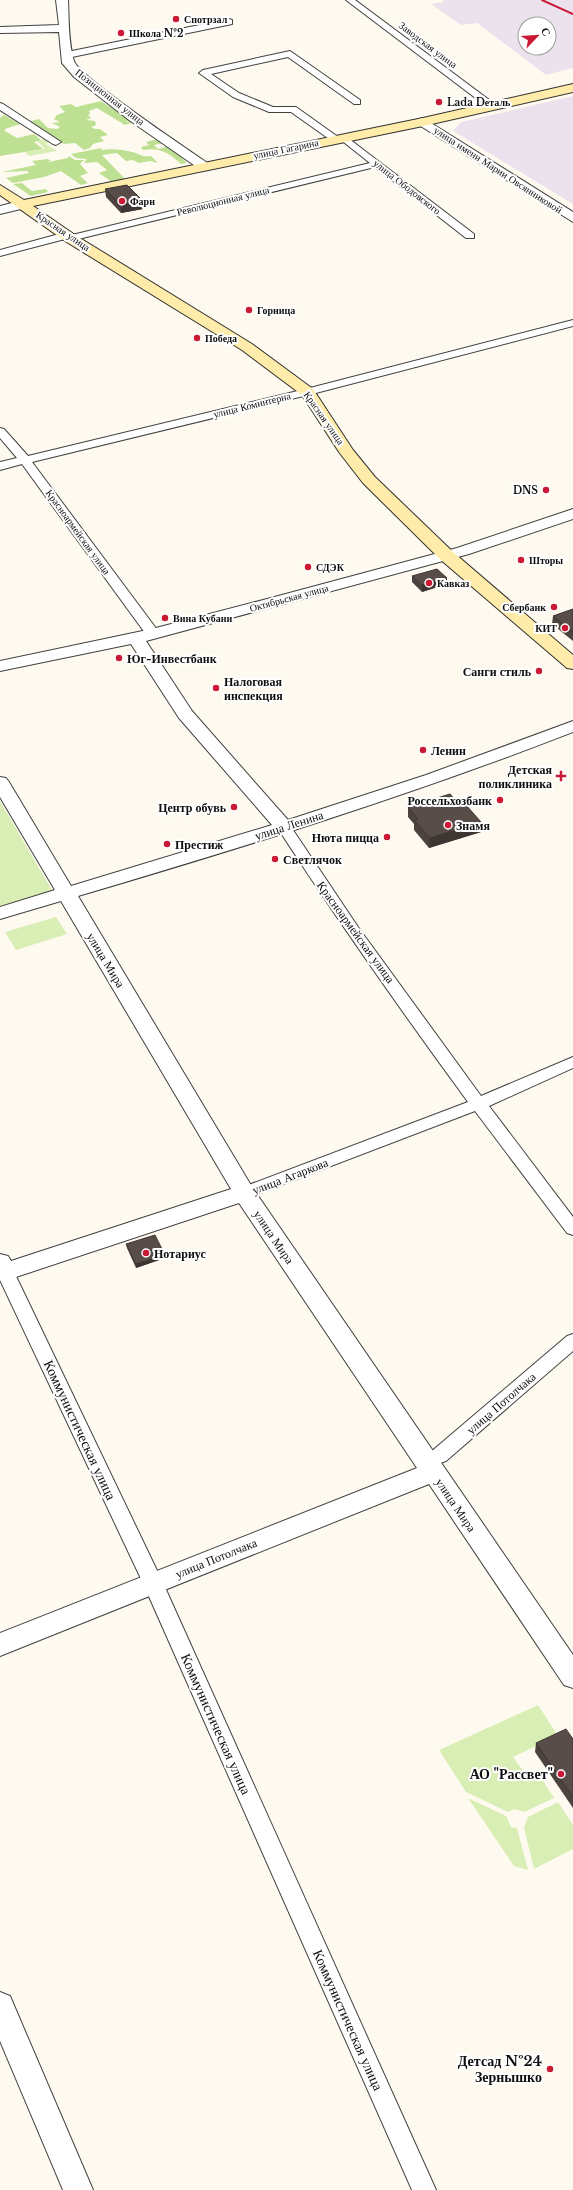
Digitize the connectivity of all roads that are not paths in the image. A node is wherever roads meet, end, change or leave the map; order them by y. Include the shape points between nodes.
1 (62, 0) edge
2 (350, 0) edge
3 (229, 22) dead end
4 (64, 28) junction
5 (0, 30) edge
6 (67, 55) junction
7 (573, 88) edge
8 (357, 102) dead end
9 (0, 106) edge
10 (493, 107) junction
11 (423, 122) junction
12 (339, 138) junction
13 (56, 142) dead end
14 (376, 164) junction
15 (205, 167) junction
16 (0, 189) edge
17 (24, 204) junction
18 (0, 210) edge
19 (573, 218) edge
20 (69, 236) junction
21 (470, 236) dead end
22 (0, 253) edge
23 (573, 323) edge
24 (308, 392) junction
25 (0, 431) edge
26 (25, 460) junction
27 (0, 466) edge
28 (573, 514) edge
29 (447, 556) junction
30 (153, 634) junction
31 (136, 638) junction
32 (573, 664) edge
33 (0, 666) edge
34 (573, 726) edge
35 (0, 782) edge
36 (284, 827) junction
37 (67, 893) junction
38 (0, 913) edge
39 (573, 1062) edge
40 (478, 1104) junction
41 (244, 1193) junction
42 (573, 1229) edge
43 (2, 1269) edge
44 (573, 1341) edge
45 (429, 1466) junction
46 (153, 1583) junction
47 (0, 1645) edge
48 (573, 1677) edge
49 (0, 2006) edge
50 (78, 2190) edge
51 (424, 2190) edge

1 - 4 street, Позиционная улица
2 - 10 street, Заводская улица
3 - 6 street
4 - 5 street
4 - 6 street, Позиционная улица
6 - 15 street, Позиционная улица via 68,63 78,74
7 - 10 main road, улица Гагарина
8 - 12 street, улица Ободовского via 290,54 203,73 236,95 272,110 293,109
9 - 13 street
10 - 11 main road, улица Гагарина
11 - 12 main road, улица Гагарина
11 - 19 street, улица имени Марии Овсянниковой
12 - 14 street, улица Ободовского
12 - 15 main road, улица Гагарина
14 - 20 street, Революционная улица
14 - 21 street, улица Ободовского
15 - 17 main road, улица Гагарина
16 - 17 main road, Красная улица
17 - 18 street, улица Гагарина
17 - 20 main road, Красная улица
20 - 22 street, Революционная улица
20 - 24 main road, Красная улица via 247,347
23 - 24 street, улица Коминтерна
24 - 26 street, улица Коминтерна
24 - 29 main road, Красная улица via 369,480
25 - 26 street, Красноармейская улица
26 - 27 street, улица Коминтерна
26 - 30 street, Красноармейская улица
28 - 29 street, Октябрьская улица
29 - 30 street, Октябрьская улица
29 - 32 main road, Красная улица
30 - 31 street, Октябрьская улица
31 - 33 street, Октябрьская улица
31 - 36 street, Красноармейская улица via 185,714
34 - 36 street, улица Ленина via 488,760
35 - 37 street, улица Мира
36 - 37 street, улица Ленина
36 - 40 street, Красноармейская улица via 318,880
37 - 38 street, улица Ленина
37 - 41 street, улица Мира
39 - 40 street, улица Агаркова
40 - 41 street, улица Агаркова
40 - 42 street, Красноармейская улица
41 - 43 street, улица Агаркова
41 - 45 street, улица Мира
43 - 46 street, Коммунистическая улица
44 - 45 street, улица Потолчака
45 - 46 street, улица Потолчака
45 - 48 street, улица Мира
46 - 47 street, улица Потолчака
46 - 51 street, Коммунистическая улица
49 - 50 street

